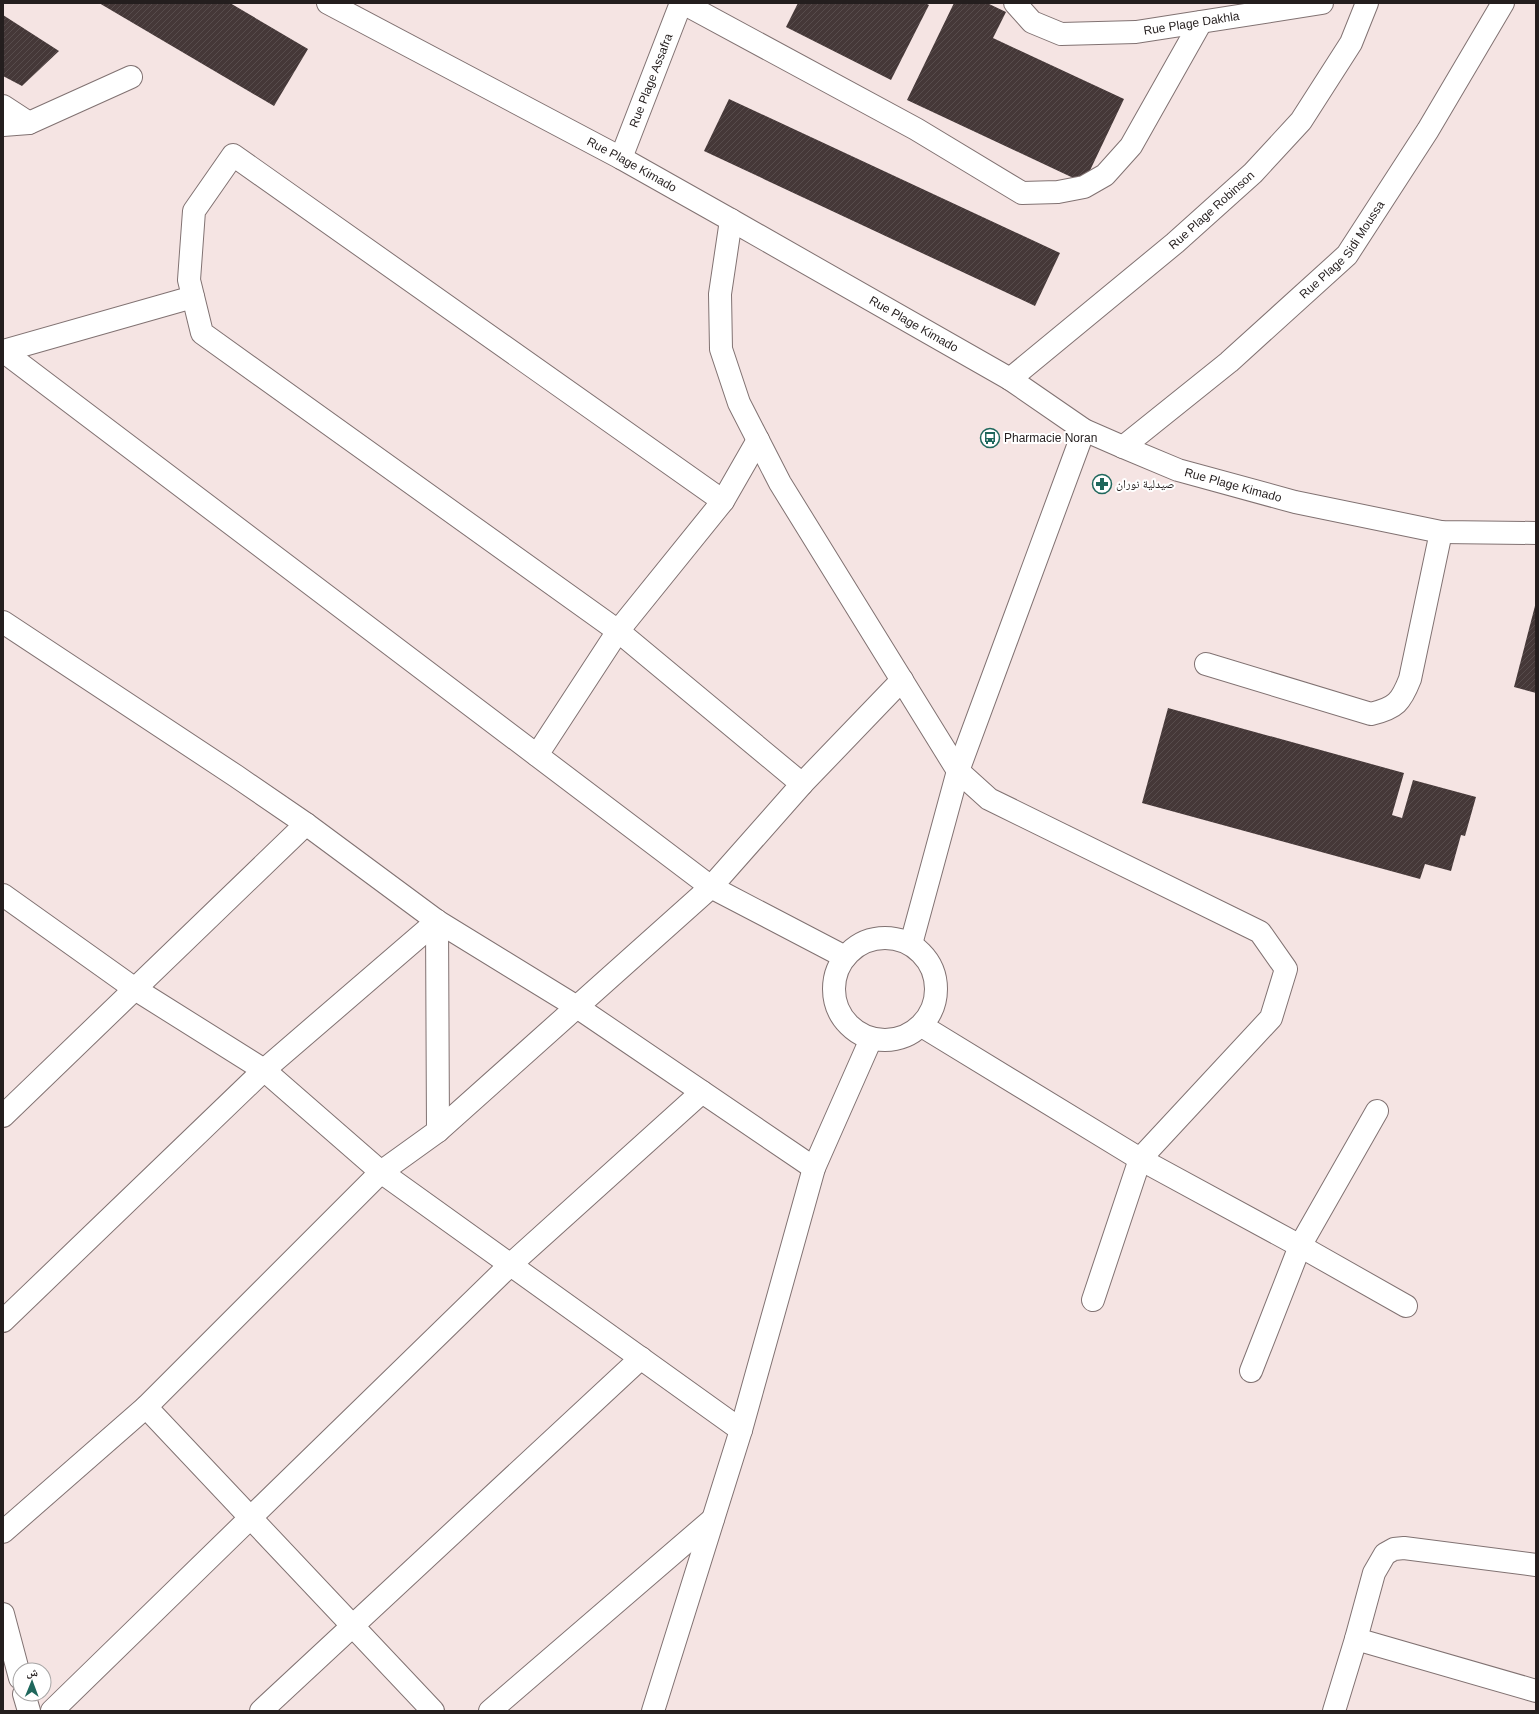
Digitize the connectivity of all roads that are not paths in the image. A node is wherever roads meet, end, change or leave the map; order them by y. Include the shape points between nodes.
1 (328, 3) edge
2 (682, 3) edge
3 (1015, 3) edge
4 (1322, 3) edge
5 (1368, 3) edge
6 (1503, 3) edge
7 (1201, 22) junction
8 (132, 78) dead end
9 (3, 106) edge
10 (29, 123) junction
11 (3, 125) edge
12 (621, 158) junction
13 (731, 220) junction
14 (193, 297) junction
15 (3, 351) edge
16 (1010, 379) junction
17 (1084, 430) junction
18 (758, 440) junction
19 (1123, 447) junction
20 (723, 501) junction
21 (1441, 532) junction
22 (1536, 533) edge
23 (3, 622) edge
24 (618, 631) junction
25 (1206, 664) dead end
26 (902, 680) junction
27 (537, 755) junction
28 (958, 770) junction
29 (802, 784) junction
30 (306, 824) junction
31 (711, 887) junction
32 (3, 895) edge
33 (437, 921) junction
34 (911, 944) junction
35 (845, 957) junction
36 (135, 989) junction
37 (577, 1007) junction
38 (922, 1026) junction
39 (871, 1039) junction
40 (264, 1070) junction
41 (702, 1092) junction
42 (1377, 1111) dead end
43 (3, 1116) edge
44 (438, 1131) junction
45 (1140, 1159) junction
46 (814, 1168) junction
47 (381, 1172) junction
48 (1300, 1246) junction
49 (510, 1264) junction
50 (1093, 1300) dead end
51 (1406, 1306) dead end
52 (3, 1321) edge
53 (641, 1358) junction
54 (1251, 1371) dead end
55 (146, 1407) junction
56 (741, 1430) junction
57 (251, 1517) junction
58 (713, 1520) junction
59 (3, 1532) edge
60 (1536, 1565) edge
61 (3, 1614) edge
62 (354, 1626) junction
63 (1356, 1639) junction
64 (16, 1662) edge
65 (1536, 1691) edge
66 (493, 1710) edge
67 (52, 1711) edge
68 (260, 1711) edge
69 (433, 1711) edge
70 (653, 1711) edge
71 (1334, 1711) edge

1 - 12 street, Rue Plage Kimado
2 - 7 street via 916,129 1022,193 1058,192 1084,187 1105,175 1131,146
2 - 12 street, Rue Plage Assafra
3 - 7 street, Rue Plage Dakhla via 1032,22 1061,34 1136,32
4 - 7 street, Rue Plage Dakhla
5 - 16 street, Rue Plage Robinson via 1351,43 1301,121 1253,173 1175,243
6 - 19 street, Rue Plage Sidi Moussa via 1428,130 1347,255 1229,362
8 - 10 street
9 - 10 street
10 - 11 street
12 - 13 street, Rue Plage Kimado
13 - 16 street, Rue Plage Kimado
13 - 18 street via 720,294 721,349 739,403
14 - 15 street
14 - 20 street via 189,280 194,211 233,155
14 - 24 street via 202,333
15 - 27 street
16 - 17 street, Rue Plage Kimado
17 - 19 street, Rue Plage Kimado
17 - 28 street
18 - 20 street
18 - 26 street via 780,483
19 - 21 street, Rue Plage Kimado via 1185,472 1295,502
20 - 24 street
21 - 22 street, Rue Plage Kimado
21 - 25 street via 1410,679 1402,698 1386,710 1371,714
23 - 30 street
24 - 27 street
24 - 29 street
26 - 28 street
26 - 29 street
27 - 31 street
28 - 34 street
28 - 45 street via 989,799 1260,932 1286,969 1271,1018
29 - 31 street
30 - 33 street
30 - 36 street
31 - 35 street
31 - 37 street
32 - 36 street
33 - 37 street
33 - 40 street
33 - 44 street
34 - 35 street via 893,938 875,938 858,945
34 - 38 street via 926,956 934,972 938,989 934,1007
35 - 39 street via 834,979 834,997 842,1018 854,1031
36 - 40 street
36 - 43 street
37 - 41 street
37 - 44 street
38 - 39 street via 907,1036 889,1041
38 - 45 street
39 - 46 street
40 - 47 street
40 - 52 street
41 - 46 street
41 - 49 street
42 - 48 street
44 - 47 street
45 - 48 street
45 - 50 street
46 - 56 street
47 - 49 street
47 - 55 street
48 - 51 street
48 - 54 street
49 - 53 street
49 - 57 street
53 - 56 street
53 - 62 street
55 - 57 street
55 - 59 street
56 - 58 street
57 - 62 street
57 - 67 street
58 - 66 street
58 - 70 street
60 - 63 street via 1404,1548 1394,1549 1385,1554 1374,1573
61 - 64 street
62 - 68 street
62 - 69 street
63 - 65 street
63 - 71 street

